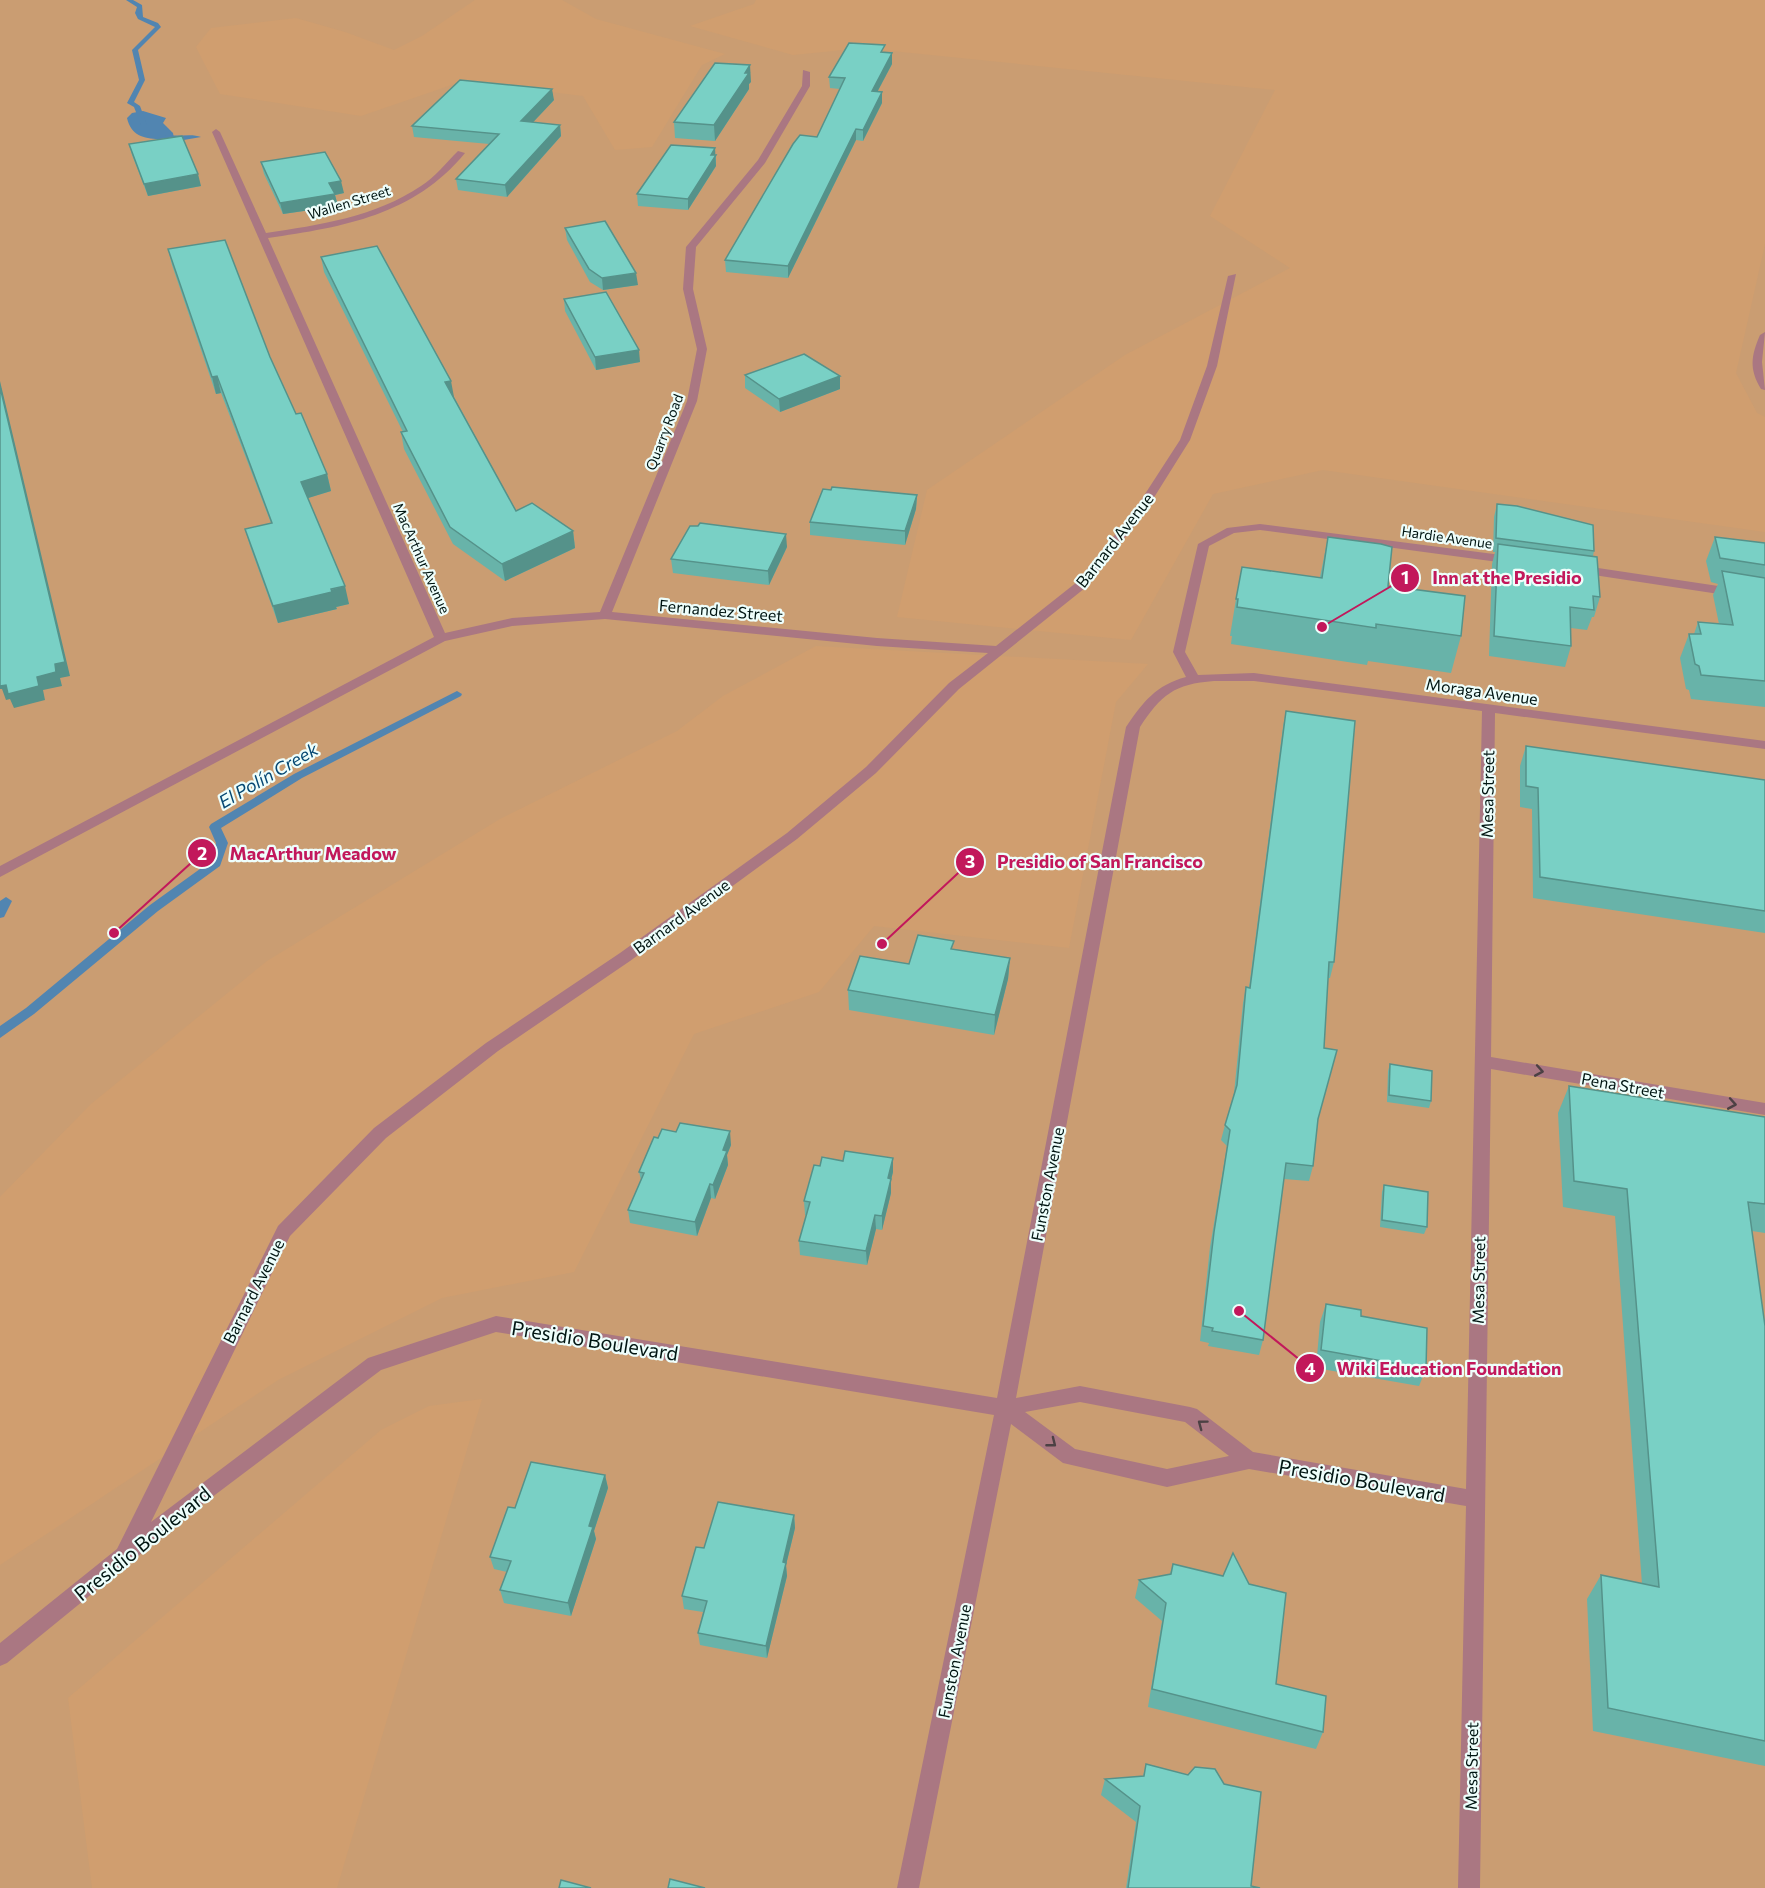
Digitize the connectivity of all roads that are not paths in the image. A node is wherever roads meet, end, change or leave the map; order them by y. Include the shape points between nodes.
1 (806, 72) dead end
2 (216, 132) dead end
3 (461, 153) dead end
4 (264, 236) junction
5 (1233, 276) dead end
6 (1765, 335) edge
7 (1765, 387) edge
8 (1527, 562) edge
9 (1560, 567) edge
10 (1765, 597) edge
11 (605, 615) junction
12 (441, 638) junction
13 (1000, 650) junction
14 (1194, 679) junction
15 (1489, 709) junction
16 (1765, 745) edge
17 (0, 872) edge
18 (1482, 1062) junction
19 (1765, 1109) edge
20 (1005, 1408) junction
21 (1249, 1460) junction
22 (1475, 1499) junction
23 (124, 1556) junction
24 (0, 1656) edge
25 (908, 1888) edge
26 (1469, 1888) edge

1 - 11 street, Quarry Road via 806,86 762,161 691,247 688,289 702,349 692,401
2 - 4 street, MacArthur Avenue
3 - 4 street, Wallen Street via 426,187 381,210 322,227
4 - 12 street, MacArthur Avenue
5 - 13 street, Barnard Avenue via 1212,366 1185,440 1139,513 1081,585
6 - 7 street via 1754,367
8 - 14 street, Hardie Avenue via 1260,527 1231,530 1204,544 1179,652
9 - 10 street
11 - 12 street, Fernandez Street via 512,622
11 - 13 street, Fernandez Street
12 - 17 street, MacArthur Avenue
13 - 23 street, Barnard Avenue via 954,686 871,770 792,836 492,1047 380,1133 284,1231
14 - 15 street, Moraga Avenue via 1254,677
14 - 20 street, Funston Avenue via 1171,686 1153,699 1133,727
15 - 16 street, Moraga Avenue
15 - 18 street, Mesa Street
18 -> 19 street, Pena Street
18 - 22 street, Mesa Street
21 -> 20 street, Presidio Boulevard via 1190,1415 1080,1394
20 -> 21 street, Presidio Boulevard via 1070,1457 1167,1478
20 - 23 street, Presidio Boulevard via 496,1324 375,1364
20 - 25 street, Funston Avenue
21 - 22 street, Presidio Boulevard
22 - 26 street, Mesa Street
23 - 24 street, Presidio Boulevard

